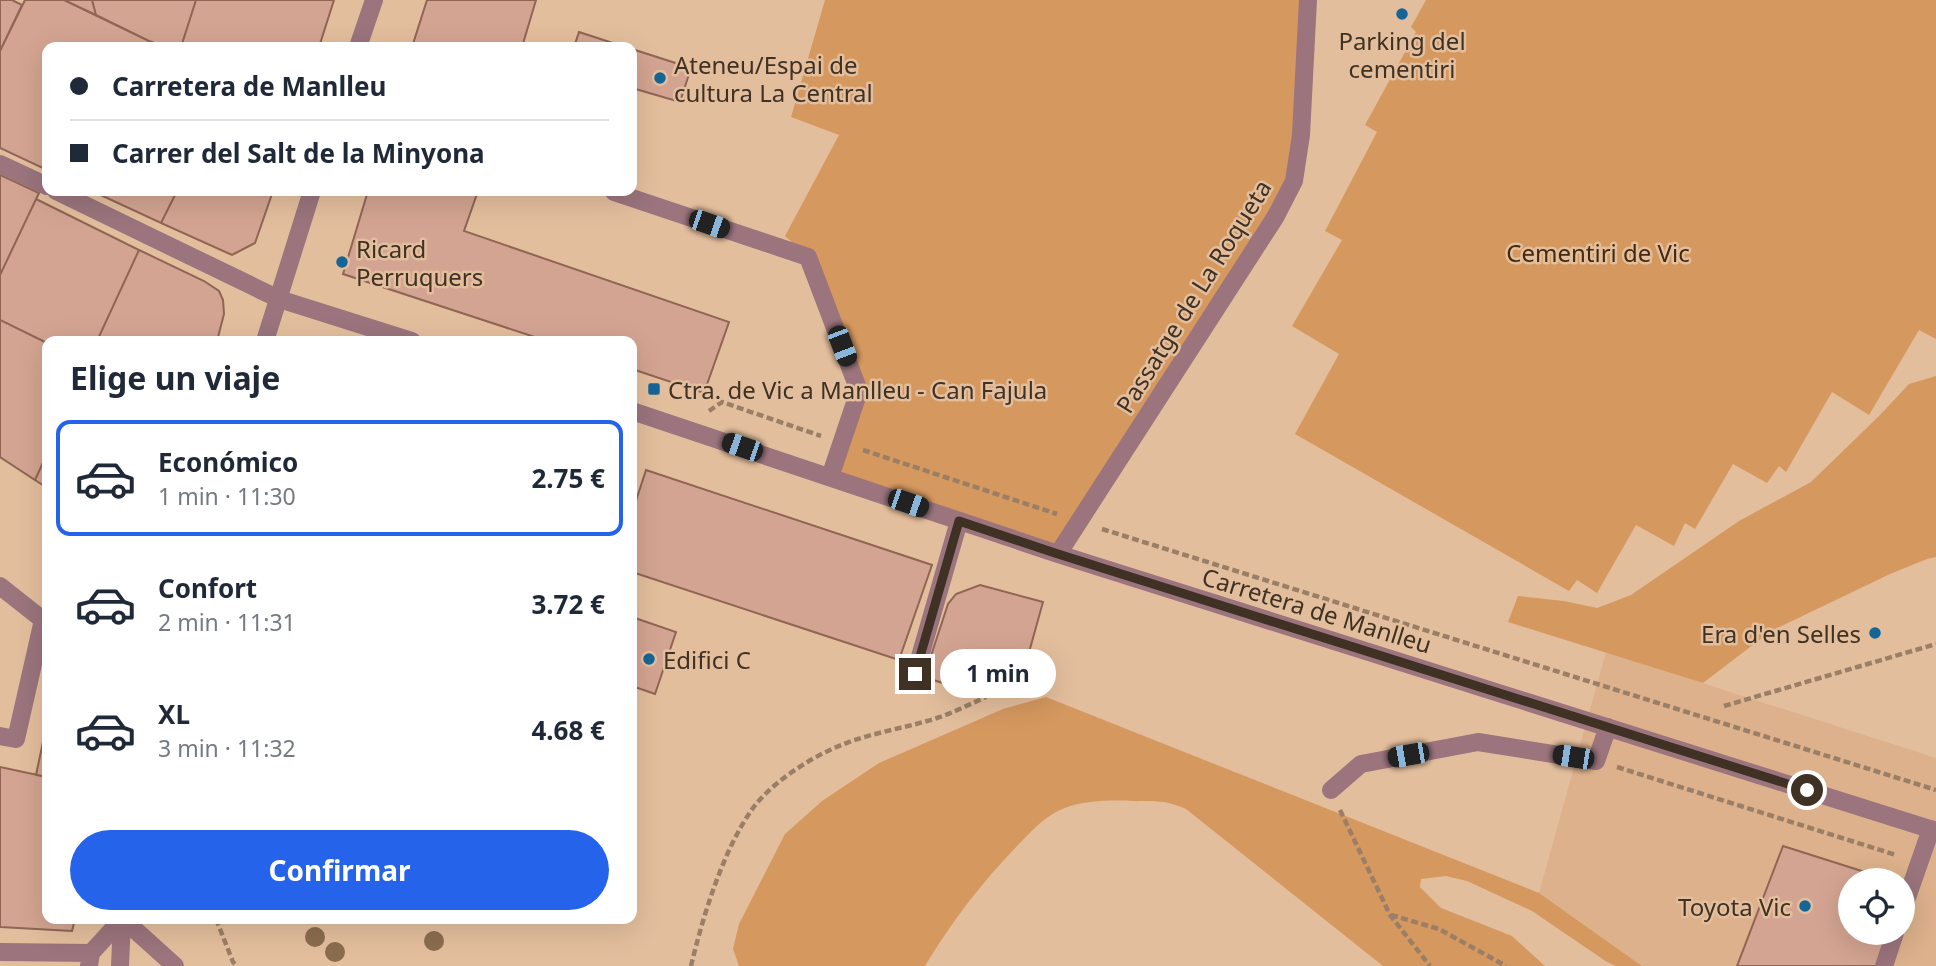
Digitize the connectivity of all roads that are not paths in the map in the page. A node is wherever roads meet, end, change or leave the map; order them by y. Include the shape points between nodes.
1 (373, 0) edge
2 (1308, 0) edge
3 (360, 42) edge
4 (0, 164) edge
5 (42, 185) edge
6 (66, 196) edge
7 (310, 196) edge
8 (626, 196) edge
9 (279, 299) junction
10 (267, 336) edge
11 (396, 336) edge
12 (637, 413) edge
13 (830, 477) junction
14 (959, 521) junction
15 (1058, 554) junction
16 (0, 586) edge
17 (42, 619) edge
18 (42, 623) edge
19 (915, 674) dead end
20 (1608, 727) junction
21 (8, 738) edge
22 (1331, 790) road end
23 (1934, 830) edge
24 (1915, 876) edge
25 (118, 924) edge
26 (122, 924) edge
27 (128, 924) edge
28 (1891, 945) edge
29 (0, 952) edge
30 (90, 959) edge
31 (120, 966) edge
32 (175, 966) edge
33 (1884, 966) edge

1 - 3 street
2 - 15 street, Passatge de La Roqueta via 1294,181 1276,216
4 - 5 street
6 - 9 street
7 - 9 street
8 - 13 street via 808,257 859,391
9 - 10 street
9 - 11 street
12 - 13 street, Carretera de Manlleu
13 - 14 street, Carretera de Manlleu
14 - 15 street, Carretera de Manlleu
14 - 19 street
15 - 20 street, Carretera de Manlleu
16 - 17 street
18 - 21 street
20 - 22 street via 1596,761 1478,742 1361,764
20 - 23 street, Carretera de Manlleu
23 - 24 street
25 - 30 street
26 - 31 street
27 - 32 street
28 - 33 street
29 - 30 street

